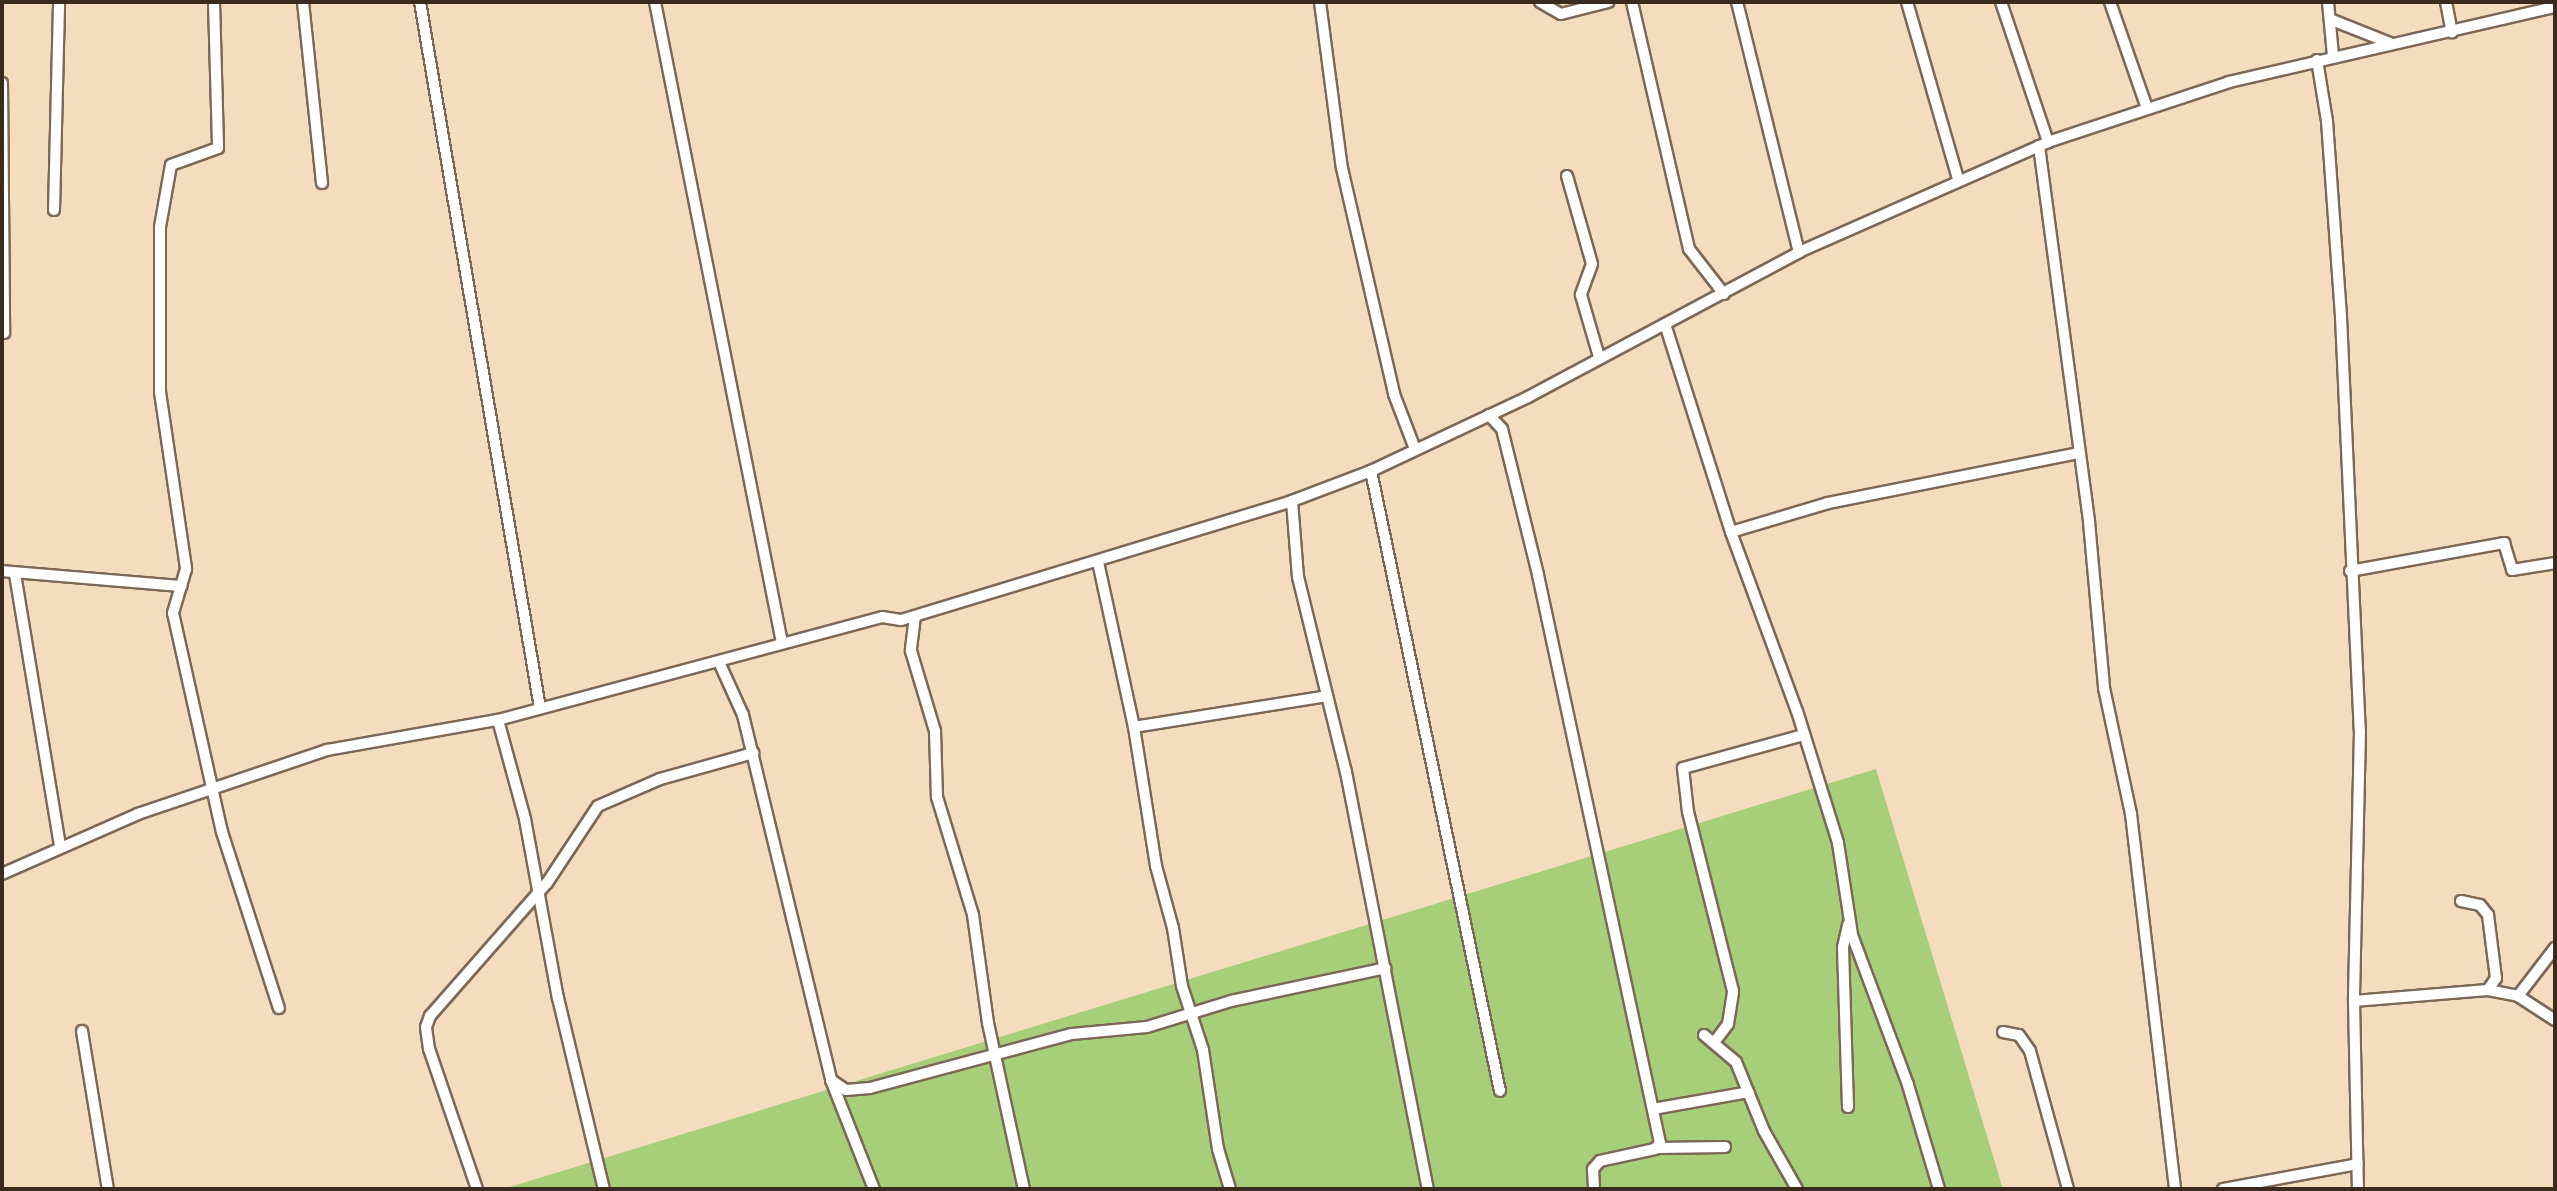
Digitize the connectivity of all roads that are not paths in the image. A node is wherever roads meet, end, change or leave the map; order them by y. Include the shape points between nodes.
1 (59, 2) edge
2 (214, 2) edge
3 (303, 2) edge
4 (420, 2) edge
5 (655, 2) edge
6 (1320, 2) edge
7 (1540, 2) edge
8 (1608, 2) edge
9 (1633, 2) edge
10 (1737, 2) edge
11 (1907, 2) edge
12 (2001, 2) edge
13 (2110, 2) edge
14 (2328, 2) edge
15 (2446, 2) edge
16 (2555, 7) edge
17 (2332, 20) junction
18 (2452, 32) junction
19 (2392, 44) junction
20 (2333, 56) junction
21 (2317, 60) junction
22 (2, 83) edge
23 (2147, 108) junction
24 (2043, 144) junction
25 (1567, 176) dead end
26 (1958, 179) junction
27 (322, 183) dead end
28 (54, 210) dead end
29 (1799, 252) junction
30 (1724, 294) junction
31 (1665, 324) junction
32 (4, 333) dead end
33 (1599, 357) junction
34 (1489, 415) junction
35 (1415, 449) junction
36 (2078, 453) junction
37 (1371, 471) junction
38 (1292, 501) junction
39 (1731, 532) junction
40 (1098, 562) junction
41 (2555, 563) edge
42 (2, 571) edge
43 (2350, 571) junction
44 (15, 574) junction
45 (181, 586) junction
46 (915, 616) junction
47 (782, 643) junction
48 (719, 662) junction
49 (1327, 696) junction
50 (540, 708) junction
51 (498, 720) junction
52 (1134, 727) junction
53 (1804, 735) junction
54 (753, 753) junction
55 (211, 788) junction
56 (60, 845) junction
57 (2, 874) edge
58 (538, 894) junction
59 (2461, 901) dead end
60 (1849, 923) junction
61 (2555, 948) edge
62 (1386, 968) junction
63 (2496, 978) junction
64 (2488, 990) junction
65 (2500, 992) junction
66 (2518, 996) junction
67 (2354, 1001) junction
68 (279, 1008) dead end
69 (1191, 1013) junction
70 (2555, 1020) edge
71 (82, 1031) dead end
72 (2003, 1032) dead end
73 (1704, 1035) dead end
74 (1716, 1040) junction
75 (997, 1055) junction
76 (831, 1080) junction
77 (1500, 1091) dead end
78 (1749, 1092) junction
79 (1848, 1107) dead end
80 (1653, 1109) junction
81 (1725, 1147) dead end
82 (1658, 1148) junction
83 (2358, 1164) junction
84 (2253, 1186) edge
85 (108, 1189) edge
86 (477, 1189) edge
87 (604, 1189) edge
88 (874, 1189) edge
89 (1024, 1189) edge
90 (1230, 1189) edge
91 (1428, 1189) edge
92 (1594, 1189) edge
93 (1797, 1189) edge
94 (1939, 1189) edge
95 (2068, 1189) edge
96 (2175, 1189) edge
97 (2223, 1189) edge
98 (2358, 1189) edge

1 - 28 street
2 - 45 street via 218,148 171,165 160,227 160,392 186,569
3 - 27 street
4 - 50 street
5 - 47 street via 681,110
6 - 35 street via 1342,168 1394,394
7 - 8 street via 1561,14
9 - 30 street via 1689,249
10 - 29 street
11 - 26 street
12 - 24 street
13 - 23 street
14 - 17 street
15 - 18 street
16 - 18 street
17 - 19 street
17 - 20 street
18 - 19 street
19 - 20 street
20 - 21 street
21 - 23 street
21 - 43 street via 2341,317
22 - 32 street
23 - 24 street
24 - 26 street
24 - 36 street
25 - 33 street via 1592,264 1581,295
26 - 29 street
29 - 30 street
30 - 31 street
31 - 33 street
31 - 39 street
33 - 34 street
34 - 35 street
34 - 80 street via 1502,429 1538,575
35 - 37 street
36 - 39 street via 1828,503
36 - 96 street via 2104,688 2131,814
37 - 38 street
37 - 77 street
38 - 40 street
38 - 49 street via 1298,577
39 - 53 street
40 - 46 street
40 - 52 street
41 - 43 street via 2512,570 2504,543
42 - 44 street
43 - 67 street via 2360,731
44 - 45 street
44 - 56 street
45 - 55 street via 173,613
46 - 47 street via 882,617
46 - 75 street via 911,651 935,731 937,797 970,902
47 - 48 street
48 - 50 street
48 - 54 street via 735,693
49 - 52 street
49 - 62 street
50 - 51 street
51 - 55 street via 327,750
51 - 58 street via 525,819
52 - 69 street via 1154,856
53 - 60 street via 1838,843
53 - 74 street via 1683,768 1688,812 1733,991 1728,1024
54 - 58 street via 660,779 598,806
54 - 76 street
55 - 56 street
55 - 68 street
56 - 57 street
58 - 86 street via 426,1027
58 - 87 street
59 - 63 street via 2480,905 2488,915
60 - 79 street via 1843,947
60 - 94 street
61 - 66 street
62 - 69 street
62 - 91 street
63 - 64 street
63 - 65 street
64 - 65 street
64 - 67 street
65 - 66 street
66 - 70 street
67 - 83 street
69 - 75 street via 1128,1031 1072,1034
69 - 90 street
71 - 85 street
72 - 95 street via 2019,1035 2030,1051
73 - 74 street
74 - 78 street via 1736,1062
75 - 76 street via 854,1091
75 - 89 street via 1012,1150
76 - 88 street
78 - 80 street
78 - 93 street
80 - 82 street
81 - 82 street
82 - 92 street via 1600,1161 1593,1169
83 - 84 street
83 - 98 street
84 - 97 street

